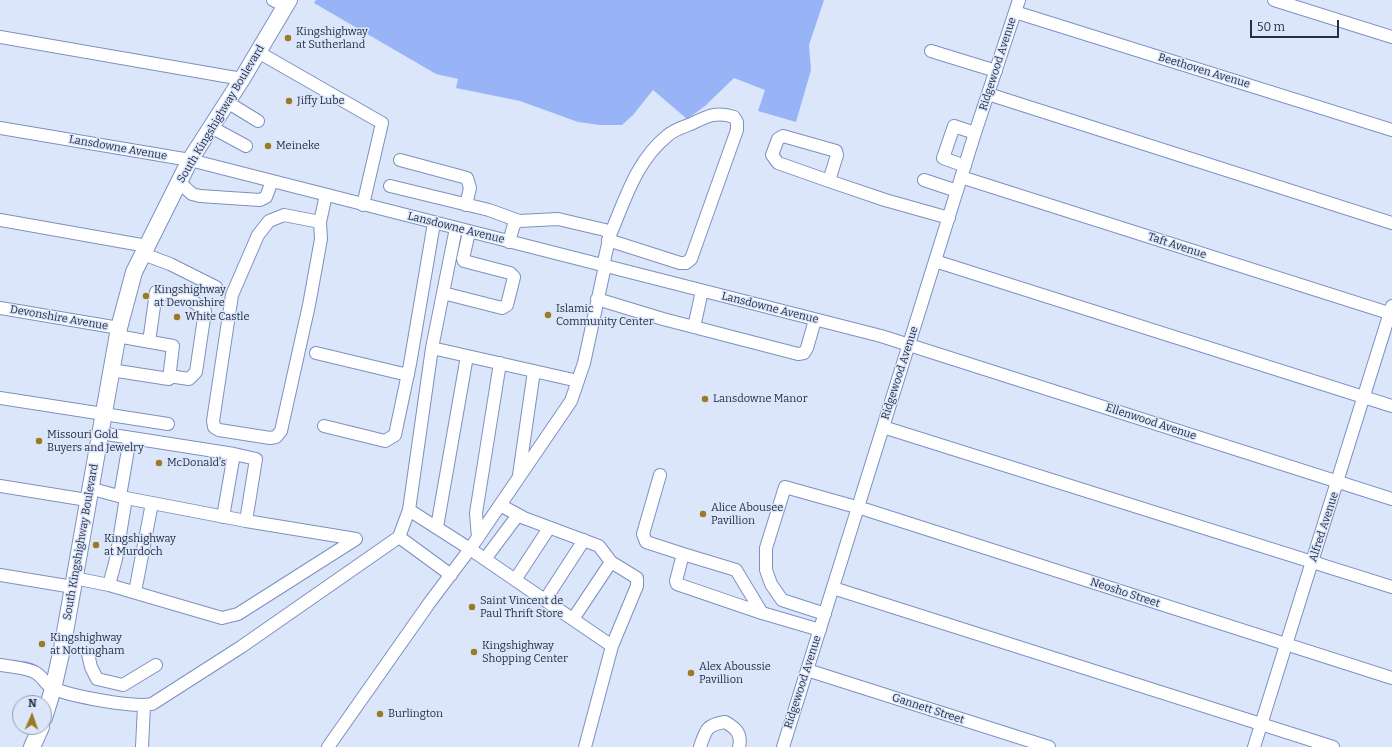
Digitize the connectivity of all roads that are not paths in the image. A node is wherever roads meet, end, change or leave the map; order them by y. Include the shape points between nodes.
1 (1019, 0) edge
2 (1274, 0) edge
3 (282, 2) edge
4 (1015, 12) junction
5 (0, 37) edge
6 (1392, 37) edge
7 (931, 51) dead end
8 (258, 52) junction
9 (996, 71) junction
10 (242, 79) junction
11 (988, 94) junction
12 (227, 102) junction
13 (258, 122) dead end
14 (211, 126) junction
15 (0, 128) edge
16 (1392, 130) edge
17 (975, 133) junction
18 (246, 146) dead end
19 (190, 160) junction
20 (400, 160) dead end
21 (963, 171) junction
22 (924, 180) dead end
23 (829, 181) junction
24 (179, 182) junction
25 (272, 182) junction
26 (390, 186) dead end
27 (957, 191) junction
28 (326, 195) junction
29 (363, 205) junction
30 (466, 205) junction
31 (949, 218) junction
32 (0, 220) edge
33 (519, 221) junction
34 (320, 222) junction
35 (434, 223) junction
36 (1392, 223) edge
37 (456, 228) junction
38 (469, 232) junction
39 (609, 238) junction
40 (509, 242) junction
41 (145, 250) junction
42 (935, 262) junction
43 (604, 266) junction
44 (216, 287) dead end
45 (702, 291) junction
46 (443, 293) junction
47 (597, 299) junction
48 (0, 308) edge
49 (1391, 311) edge
50 (815, 320) junction
51 (694, 327) junction
52 (118, 332) junction
53 (149, 342) junction
54 (909, 346) junction
55 (432, 348) junction
56 (316, 353) dead end
57 (467, 356) junction
58 (500, 363) junction
59 (111, 370) junction
60 (534, 371) junction
61 (408, 375) junction
62 (169, 376) junction
63 (578, 381) junction
64 (0, 398) edge
65 (1365, 398) junction
66 (1392, 406) edge
67 (103, 414) junction
68 (168, 424) dead end
69 (324, 426) dead end
70 (883, 427) junction
71 (100, 433) junction
72 (130, 438) junction
73 (234, 454) junction
74 (660, 475) dead end
75 (519, 477) junction
76 (1338, 482) junction
77 (0, 486) edge
78 (88, 494) junction
79 (123, 497) junction
80 (1392, 499) edge
81 (152, 503) junction
82 (500, 505) junction
83 (859, 508) junction
84 (409, 510) junction
85 (518, 515) junction
86 (223, 517) junction
87 (246, 521) junction
88 (437, 527) junction
89 (549, 528) junction
90 (399, 537) junction
91 (478, 538) junction
92 (584, 540) junction
93 (470, 549) junction
94 (683, 554) junction
95 (485, 559) junction
96 (1313, 561) junction
97 (611, 562) junction
98 (0, 575) edge
99 (450, 575) junction
100 (515, 580) junction
101 (74, 582) junction
102 (109, 585) junction
103 (1392, 587) edge
104 (834, 588) junction
105 (135, 592) junction
106 (544, 600) junction
107 (762, 613) junction
108 (825, 614) junction
109 (573, 619) junction
110 (820, 630) junction
111 (1286, 644) junction
112 (612, 646) junction
113 (88, 654) dead end
114 (0, 665) edge
115 (156, 665) dead end
116 (807, 670) junction
117 (1392, 678) edge
118 (53, 689) junction
119 (51, 695) edge
120 (144, 706) junction
121 (1261, 725) junction
122 (37, 735) edge
123 (32, 747) edge
124 (142, 747) edge
125 (328, 747) edge
126 (586, 747) edge
127 (700, 747) edge
128 (739, 747) edge
129 (782, 747) edge
130 (1049, 747) edge
131 (1254, 747) edge
132 (1333, 747) edge

1 - 4 street, Ridgewood Avenue
2 - 6 street
3 - 8 main road, South Kingshighway Boulevard
4 - 9 street, Ridgewood Avenue
4 - 16 street, Beethoven Avenue
5 - 10 street
7 - 9 street
8 - 10 main road, South Kingshighway Boulevard
8 - 29 street via 382,123
9 - 11 street, Ridgewood Avenue
10 - 12 main road, South Kingshighway Boulevard
11 - 17 street, Ridgewood Avenue
11 - 36 street
12 - 13 street
12 - 14 main road, South Kingshighway Boulevard
14 - 18 street
14 - 19 main road, South Kingshighway Boulevard
15 - 19 street, Lansdowne Avenue
17 - 21 street, Ridgewood Avenue
17 - 21 street, Taft Avenue via 954,126 943,158
19 - 24 main road, South Kingshighway Boulevard
19 - 25 street, Lansdowne Avenue
20 - 30 street via 467,178 470,188
21 - 27 street, Ridgewood Avenue
21 - 49 street, Taft Avenue
22 - 27 street
23 - 23 street via 837,156 836,151 784,136 778,139 772,155 774,160
23 - 31 street
24 - 25 street via 192,194 200,196 260,200 266,197
24 - 41 main road, South Kingshighway Boulevard
25 - 28 street, Lansdowne Avenue
26 - 30 street
27 - 31 street, Ridgewood Avenue
28 - 29 street, Lansdowne Avenue
28 - 34 street
29 - 35 street, Lansdowne Avenue
30 - 33 street
31 - 42 street, Ridgewood Avenue
32 - 41 street
33 - 39 street via 558,220 604,230
33 - 40 street via 514,224
34 - 34 street via 321,239 309,305 281,432 270,438 219,430 214,427 213,421 232,295 258,235 269,221 284,215
35 - 37 street, Lansdowne Avenue
35 - 61 street
37 - 38 street, Lansdowne Avenue
37 - 46 street
38 - 40 street, Lansdowne Avenue
38 - 46 street via 464,261 510,273 514,277 507,305 502,308
39 - 39 street via 636,172 651,150 668,135 713,115 722,113 734,117 737,130 691,259 686,263 680,263
39 - 43 street
40 - 43 street, Lansdowne Avenue
41 - 44 street
41 - 52 main road, South Kingshighway Boulevard via 134,272
42 - 54 street, Ridgewood Avenue
42 - 65 street
43 - 45 street, Lansdowne Avenue
43 - 47 street
45 - 50 street, Lansdowne Avenue
45 - 51 street
46 - 55 street
47 - 51 street
47 - 63 street
48 - 52 street, Devonshire Avenue
49 - 65 street, Alfred Avenue
50 - 51 street via 807,348 804,353 798,354
50 - 54 street, Lansdowne Avenue
52 - 53 street, Devonshire Avenue
52 - 59 main road, South Kingshighway Boulevard
53 - 62 street, Devonshire Avenue via 173,346
53 - 62 street via 156,292 182,296 195,302 205,311 196,372 189,379
54 - 70 street, Ridgewood Avenue
54 - 76 street, Ellenwood Avenue
55 - 57 street
55 - 84 street
56 - 61 street
57 - 58 street
57 - 88 street
58 - 60 street
58 - 91 street via 476,513
59 - 62 street via 169,380
59 - 67 main road, South Kingshighway Boulevard
60 - 63 street
60 - 75 street
61 - 69 street via 395,435 385,441
63 - 75 street via 571,401
64 - 67 street
65 - 66 street
65 - 76 street, Alfred Avenue
67 - 68 street
67 - 71 main road, South Kingshighway Boulevard
70 - 83 street, Ridgewood Avenue
70 - 96 street
71 - 72 street
71 - 78 main road, South Kingshighway Boulevard
72 - 73 street
72 - 79 street
73 - 86 street
73 - 87 street via 256,459
74 - 94 street via 643,534 646,542
75 - 82 street
76 - 80 street, Ellenwood Avenue
76 - 96 street, Alfred Avenue
77 - 78 street
78 - 79 street
78 - 101 main road, South Kingshighway Boulevard
79 - 81 street
79 - 102 street via 116,559
81 - 86 street
81 - 105 street
82 - 85 street
82 - 91 street
83 - 104 street, Ridgewood Avenue
83 - 108 street, Neosho Street via 786,487 766,548 766,570 778,596 782,600
83 - 111 street, Neosho Street
84 - 88 street
84 - 90 street
85 - 89 street
85 - 95 street
86 - 87 street
87 - 105 street via 356,539 238,614 222,618
88 - 93 street
89 - 92 street
89 - 100 street
90 - 99 street
90 - 120 street via 241,647 160,699
91 - 93 street
92 - 97 street via 599,546
92 - 106 street
93 - 95 street
93 - 99 street
94 - 107 street via 736,570
94 - 107 street via 677,584
95 - 100 street
96 - 103 street
96 - 111 street, Alfred Avenue
97 - 109 street
97 - 112 street via 637,578
98 - 101 street
99 - 125 street
100 - 106 street
101 - 102 street
101 - 118 main road, South Kingshighway Boulevard
102 - 105 street
104 - 108 street, Ridgewood Avenue
104 - 121 street
106 - 109 street
107 - 110 street
108 - 110 street, Ridgewood Avenue
109 - 112 street
110 - 116 street, Ridgewood Avenue
111 - 117 street, Neosho Street
111 - 121 street, Alfred Avenue
112 - 126 street
113 - 115 street via 97,680 123,685
114 - 118 street via 36,673
116 - 129 street, Ridgewood Avenue
116 - 130 street, Gannett Street
118 - 119 main road, South Kingshighway Boulevard
118 - 120 street
120 - 124 street
121 - 131 street, Alfred Avenue
121 - 132 street
122 - 123 main road
127 - 128 street via 706,731 713,724 725,722 736,728 740,740

